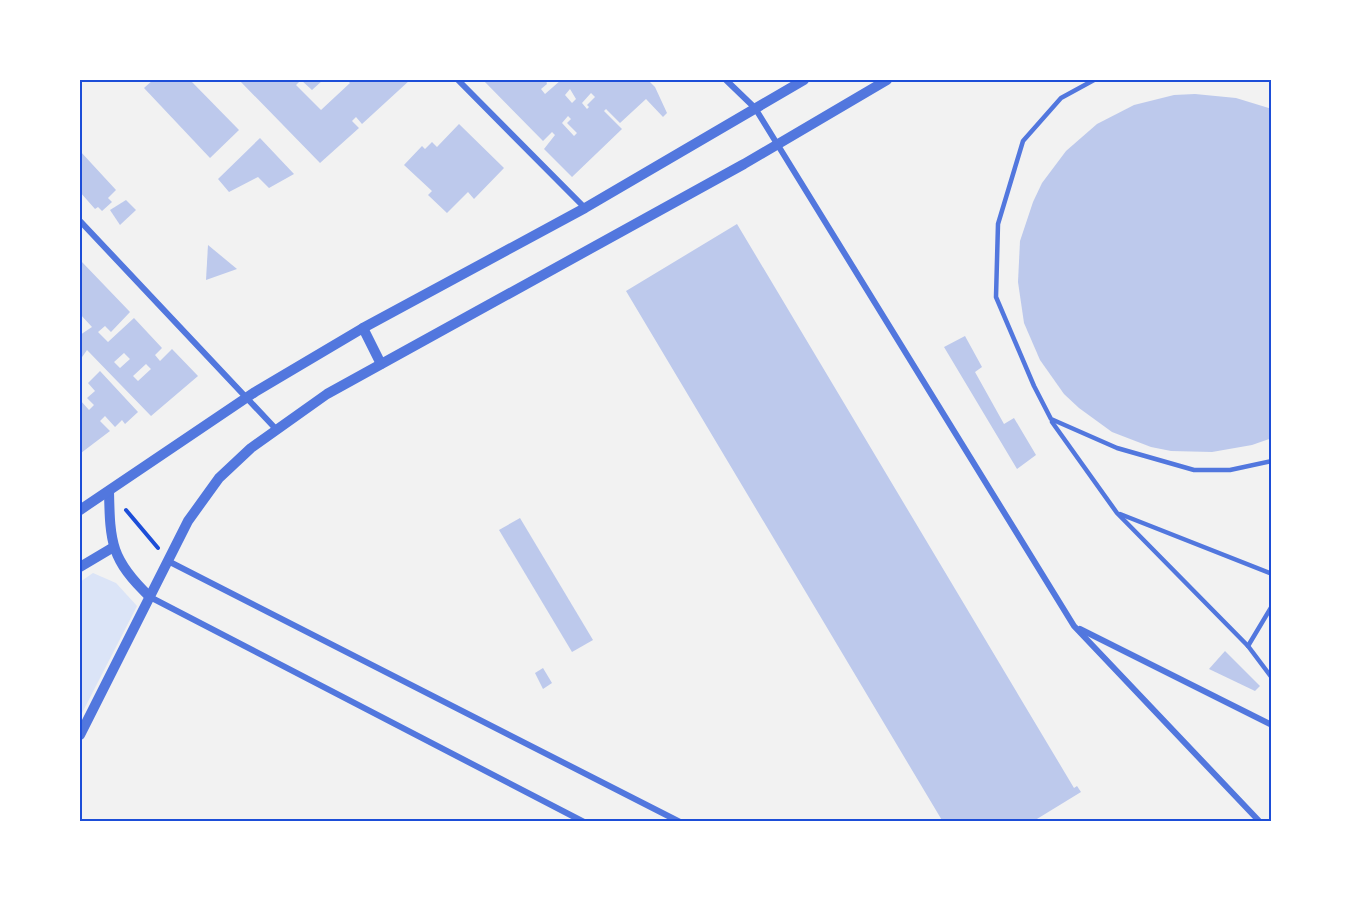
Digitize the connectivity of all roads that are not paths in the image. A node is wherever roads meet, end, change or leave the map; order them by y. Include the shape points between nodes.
1 (458, 80) edge
2 (726, 80) edge
3 (804, 80) edge
4 (886, 80) edge
5 (1094, 80) edge
6 (756, 108) junction
7 (777, 144) junction
8 (585, 208) junction
9 (80, 221) edge
10 (363, 328) junction
11 (381, 364) junction
12 (246, 398) junction
13 (1051, 419) junction
14 (275, 428) junction
15 (1272, 461) edge
16 (109, 491) junction
17 (80, 510) edge
18 (1118, 513) junction
19 (112, 548) junction
20 (168, 561) junction
21 (80, 567) edge
22 (1272, 574) edge
23 (150, 597) junction
24 (1272, 606) edge
25 (1074, 626) junction
26 (1248, 646) junction
27 (1272, 678) edge
28 (1272, 725) edge
29 (80, 735) edge
30 (584, 822) edge
31 (680, 822) edge
32 (1260, 822) edge

1 - 8 street
2 - 6 street
3 - 6 street
4 - 7 street
5 - 13 lane via 1061,98 1023,141 998,224 996,297
6 - 7 street
6 - 8 street
7 - 11 street
7 - 25 street
8 - 10 street
9 - 12 street
10 - 11 street
10 - 12 street
11 - 14 street
12 - 14 street
12 - 16 street
13 - 15 lane via 1117,448 1194,470 1230,470
13 - 18 lane
14 - 20 street via 219,478 188,522
16 - 17 street
16 - 19 street
18 - 22 lane
18 - 26 lane
19 - 21 street
19 - 23 street via 134,582
20 - 23 street
20 - 31 street
23 - 29 street
23 - 30 street
24 - 26 lane
25 - 28 street
25 - 32 street
26 - 27 lane

